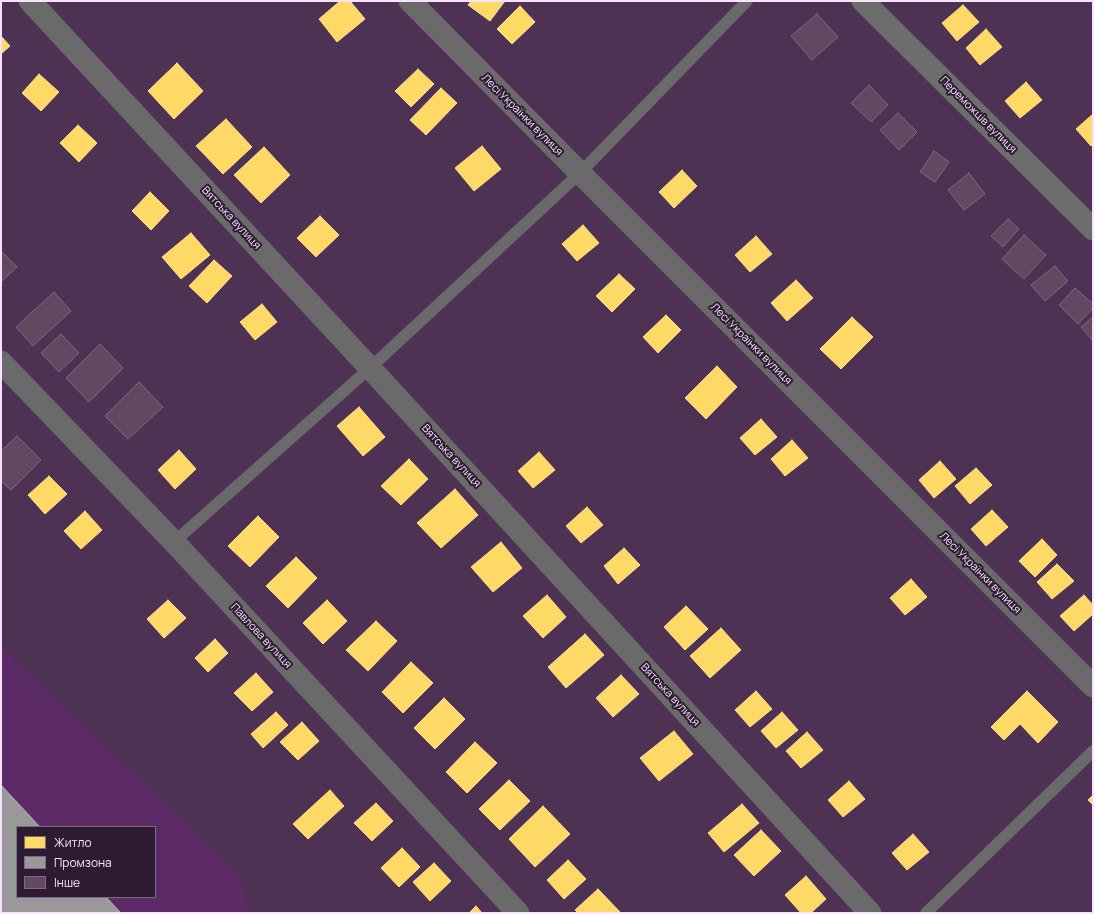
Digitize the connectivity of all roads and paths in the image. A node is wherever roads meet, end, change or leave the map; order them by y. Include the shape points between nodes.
1 (30, 1) edge
2 (410, 1) edge
3 (747, 1) edge
4 (863, 1) edge
5 (580, 173) junction
6 (1093, 228) edge
7 (1, 362) edge
8 (370, 368) junction
9 (174, 542) junction
10 (1093, 686) edge
11 (1093, 751) edge
12 (518, 913) edge
13 (870, 913) edge
14 (926, 913) edge

1 - 8 street, Вятська вулиця
2 - 5 street, Лесі Українки вулиця
3 - 5 lane
4 - 6 main road, Переможців вулиця
5 - 8 lane
5 - 10 street, Лесі Українки вулиця
7 - 9 street, Павлова вулиця
8 - 9 lane
8 - 13 street, Вятська вулиця
9 - 12 street, Павлова вулиця
11 - 14 lane

